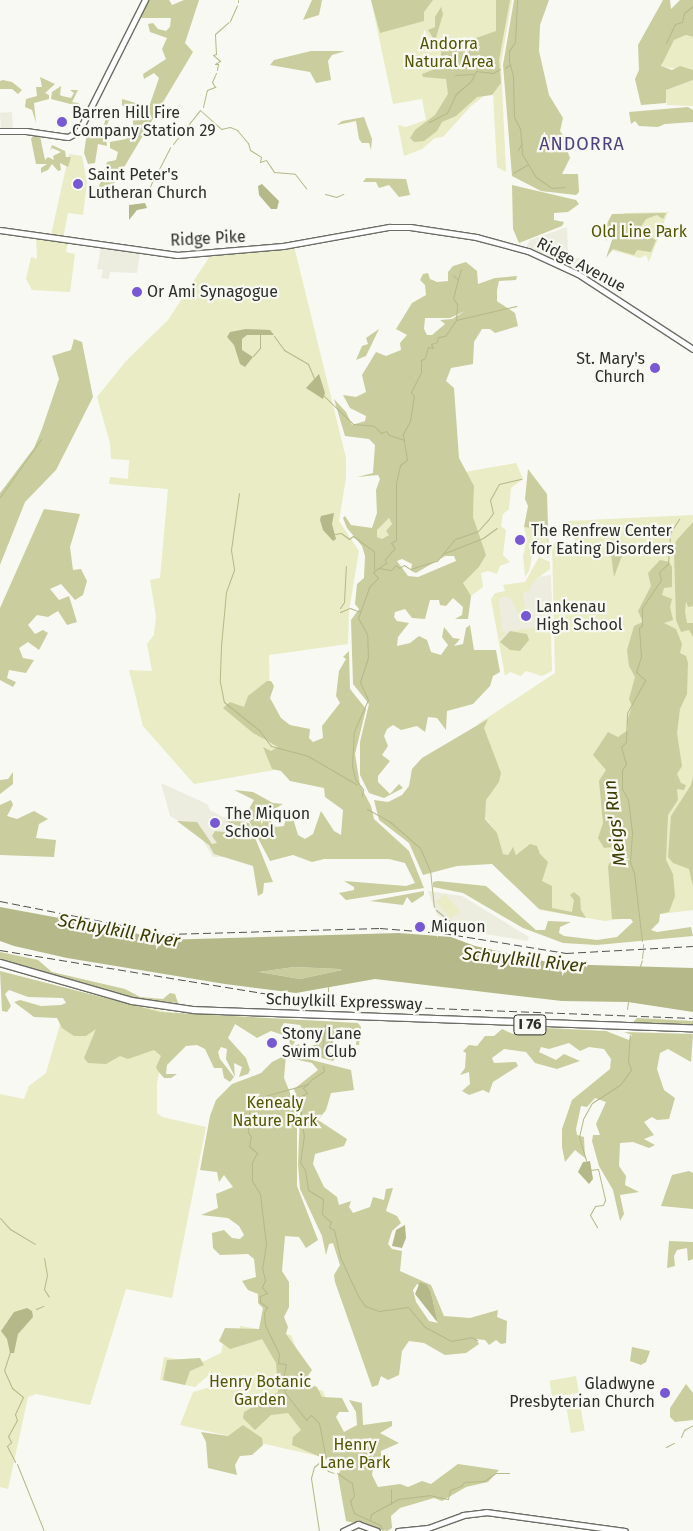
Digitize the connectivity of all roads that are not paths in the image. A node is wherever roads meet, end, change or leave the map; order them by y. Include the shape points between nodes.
1 (145, 0) edge
2 (0, 131) edge
3 (418, 228) joint
4 (0, 230) edge
5 (692, 347) edge
6 (0, 964) edge
7 (693, 1030) edge
8 (344, 1531) edge
9 (377, 1531) edge
10 (398, 1531) edge
11 (624, 1531) edge

1 - 2 main road via 79,131 68,137 26,130
3 - 4 main road, Ridge Pike via 389,227 283,246 177,255
3 - 5 main road, Ridge Avenue via 489,240 544,258 602,287
6 - 7 highway, Schuylkill Expressway / I 76 via 126,1002 164,1009
8 - 9 main road via 358,1524
10 - 11 main road via 428,1528 463,1515 486,1512

